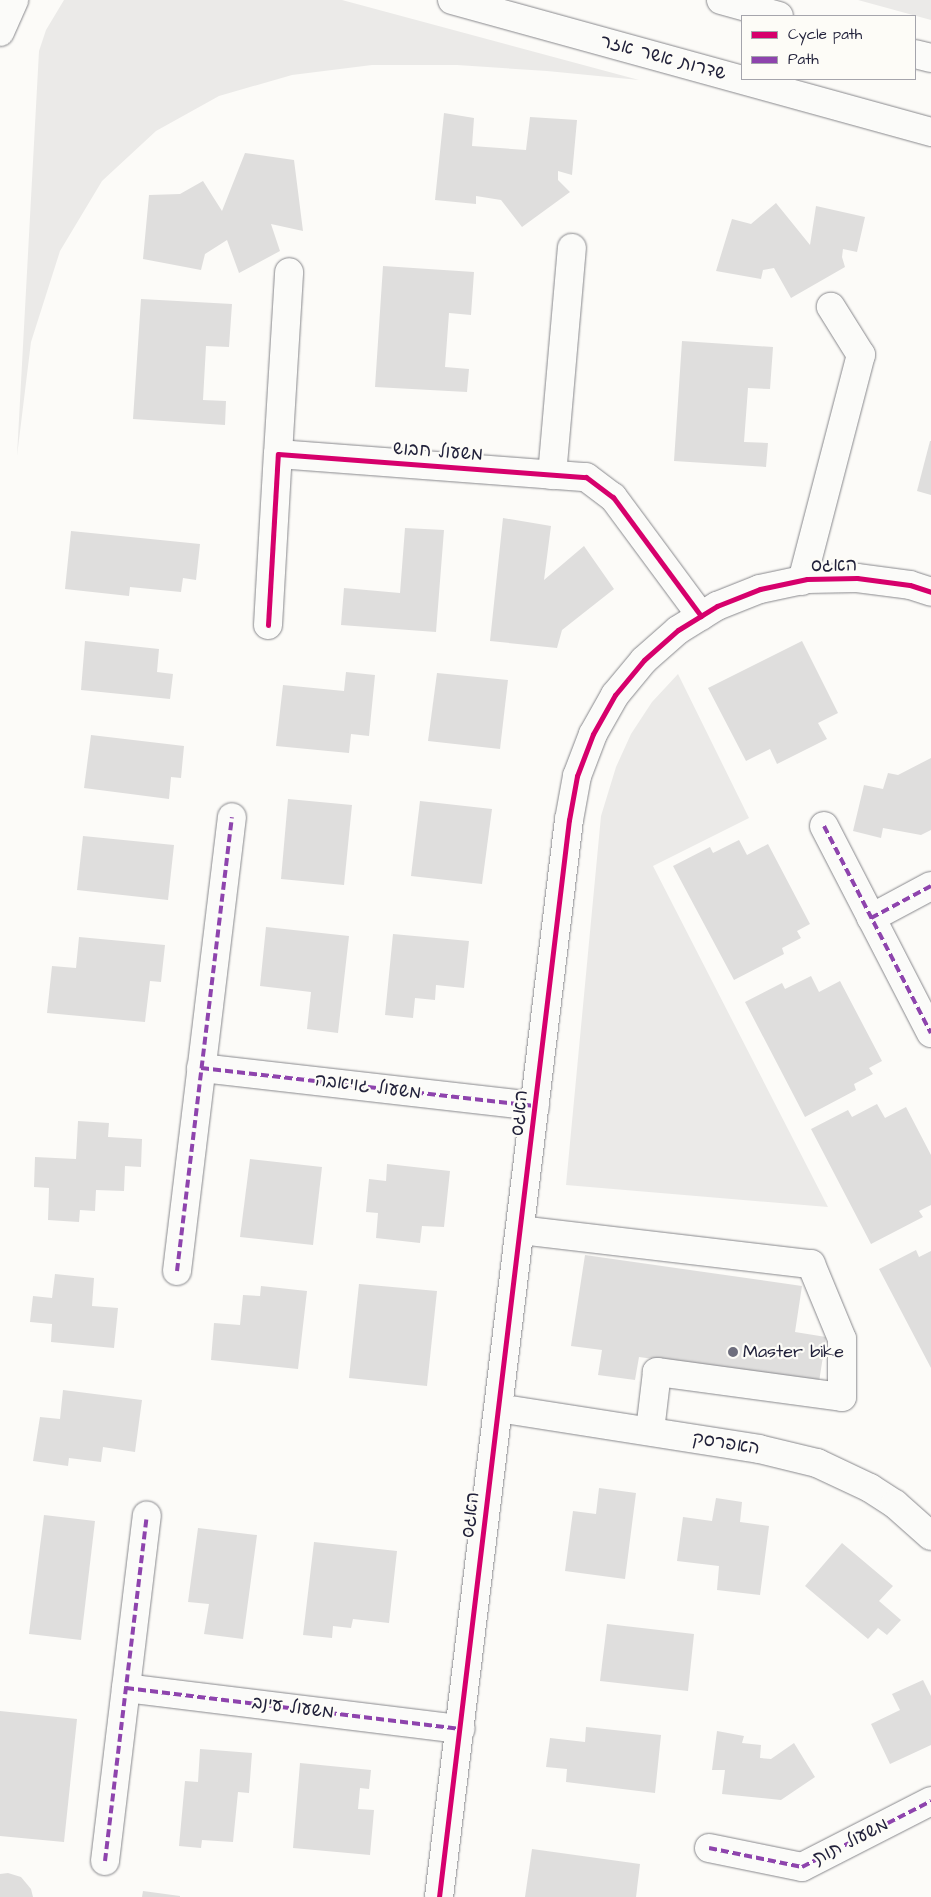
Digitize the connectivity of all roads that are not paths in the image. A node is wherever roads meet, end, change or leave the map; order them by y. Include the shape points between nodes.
1 (14, 0) edge
2 (452, 0) edge
3 (721, 0) edge
4 (775, 15) edge
5 (0, 32) edge
6 (916, 54) edge
7 (931, 58) edge
8 (741, 80) edge
9 (742, 80) edge
10 (931, 132) edge
11 (572, 248) dead end
12 (289, 272) dead end
13 (831, 307) dead end
14 (278, 454) junction
15 (552, 475) junction
16 (802, 580) junction
17 (931, 592) edge
18 (701, 616) junction
19 (268, 625) dead end
20 (232, 817) dead end
21 (824, 826) dead end
22 (931, 886) edge
23 (872, 918) junction
24 (931, 1034) edge
25 (202, 1068) junction
26 (535, 1106) junction
27 (520, 1230) junction
28 (177, 1271) dead end
29 (498, 1408) junction
30 (650, 1431) junction
31 (147, 1516) dead end
32 (931, 1536) edge
33 (126, 1688) junction
34 (460, 1729) junction
35 (931, 1801) edge
36 (709, 1848) dead end
37 (105, 1861) dead end
38 (439, 1897) edge

1 - 5 street
2 - 8 street, שדרות אשר אזר
3 - 4 street
6 - 7 street
9 - 10 street, שדרות אשר אזר
11 - 15 street
12 - 14 street
13 - 16 street via 861,355
14 - 15 street, משעול חבוש
14 - 19 street
15 - 18 street, משעול חבוש via 586,478 613,497
16 - 17 street, האגס via 857,578 910,585
16 - 18 street, האגס via 760,589
18 - 26 street, האגס via 678,630 644,660 615,695 593,734 577,776
20 - 25 street
21 - 23 street
22 - 23 street
23 - 24 street
25 - 26 street, משעול גויאבה
25 - 28 street
26 - 27 street, האגס
27 - 29 street, האגס
27 - 30 street via 811,1264 842,1339 842,1397 657,1372
29 - 30 street, האפרסק
29 - 34 street, האגס
30 - 32 street, האפרסק via 758,1449 817,1463 878,1493 901,1508
31 - 33 street
33 - 34 street, משעול עינב
33 - 37 street
34 - 38 street, האגס
35 - 36 street, משעול תות via 802,1867

